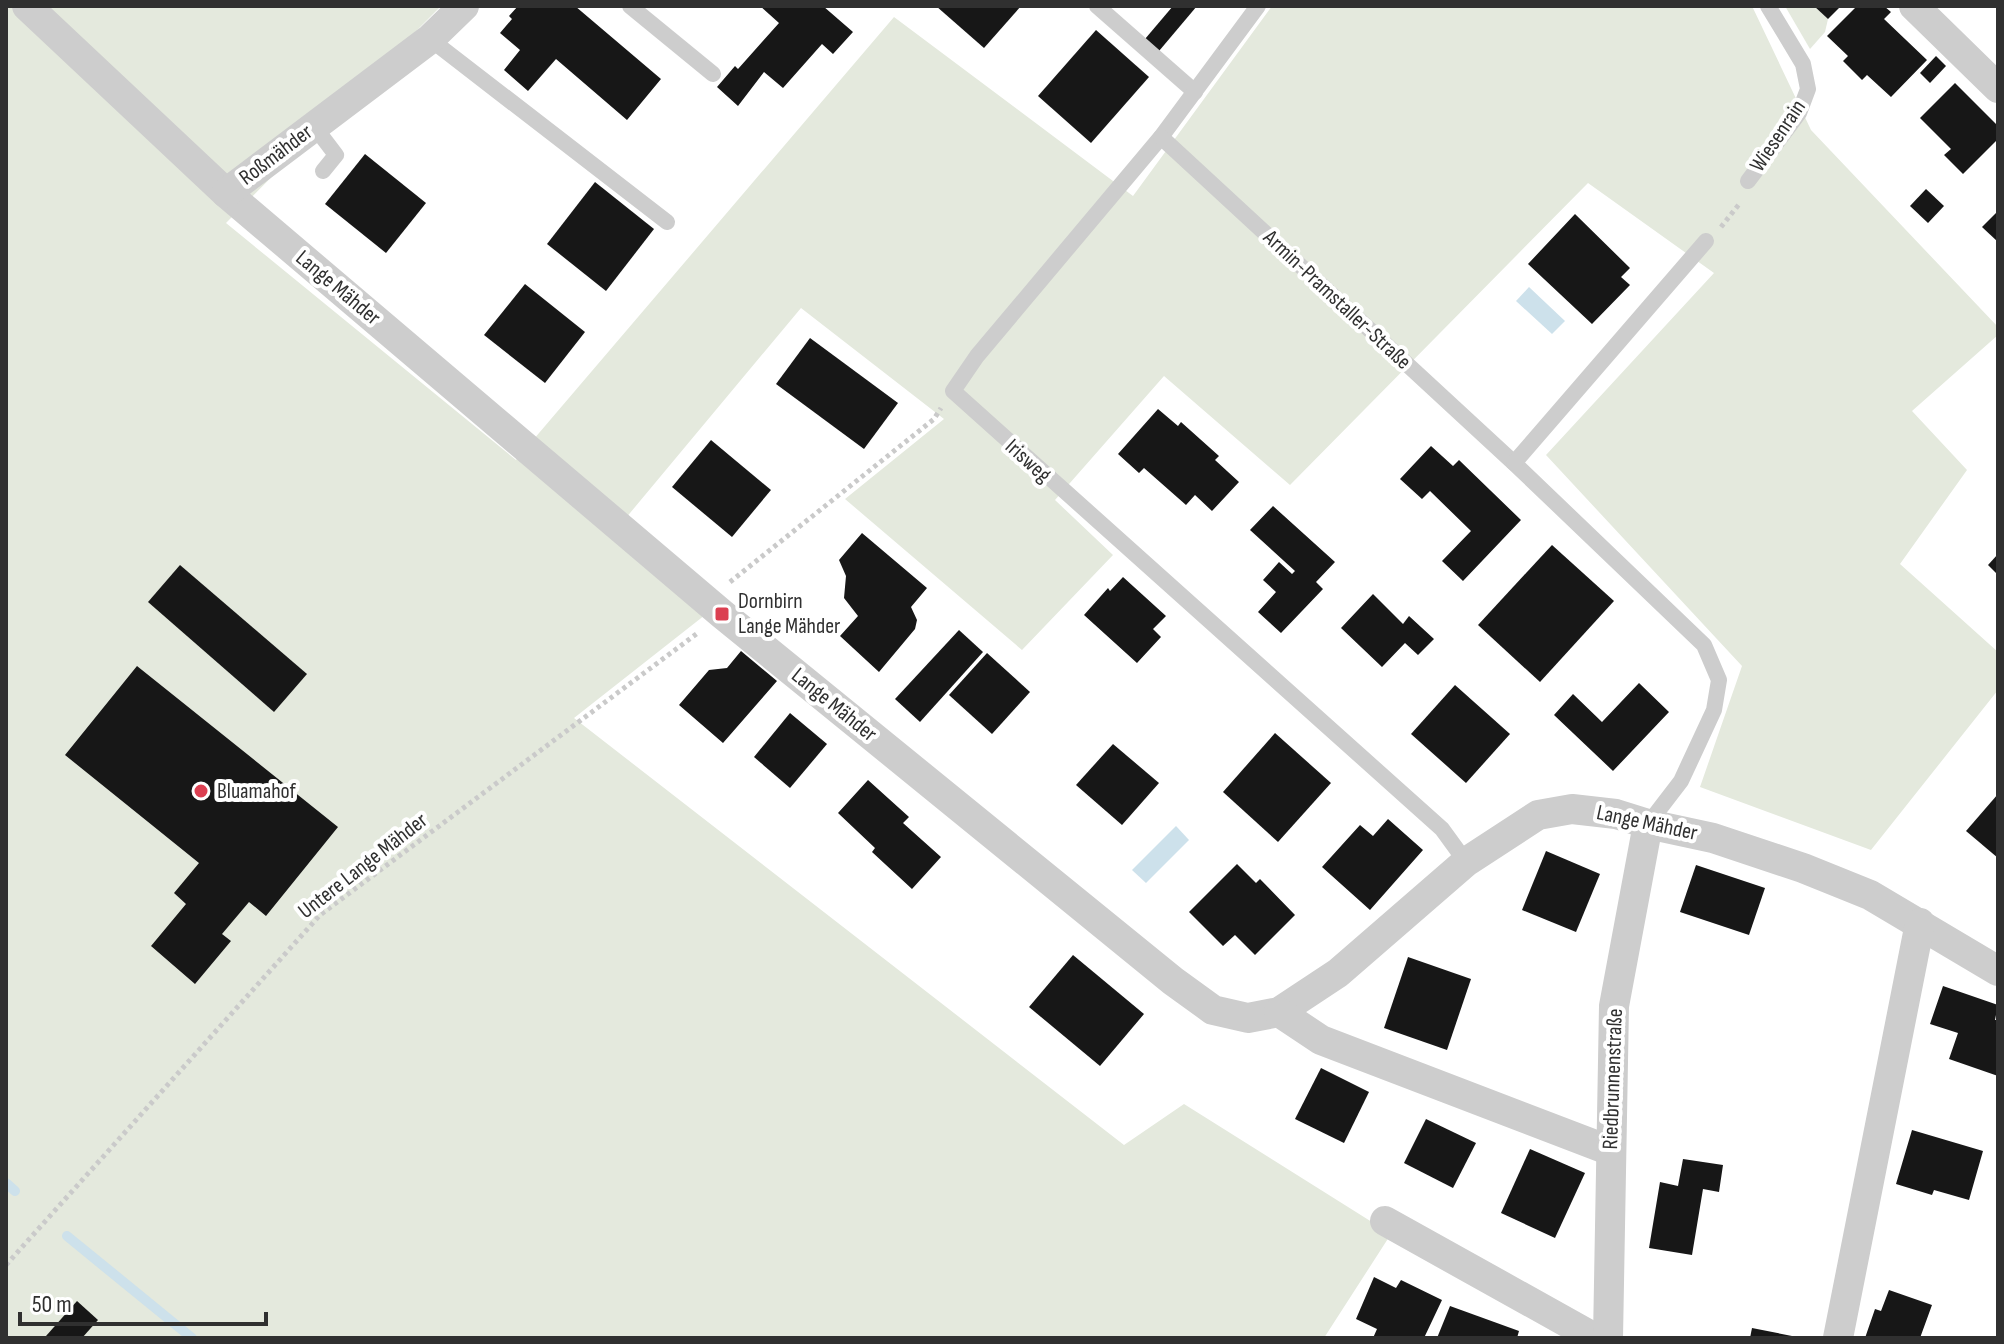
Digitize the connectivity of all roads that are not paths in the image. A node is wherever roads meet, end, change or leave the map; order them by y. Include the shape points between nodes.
1 (27, 6) edge
2 (464, 6) edge
3 (630, 6) edge
4 (1097, 6) edge
5 (1258, 6) edge
6 (1768, 6) edge
7 (1914, 6) edge
8 (430, 39) junction
9 (713, 74) dead end
10 (1998, 88) edge
11 (1195, 92) junction
12 (314, 126) junction
13 (1161, 137) junction
14 (323, 171) dead end
15 (1748, 181) road end
16 (226, 193) junction
17 (667, 222) dead end
18 (1706, 241) road end
19 (1514, 463) junction
20 (1648, 824) junction
21 (1466, 862) junction
22 (1920, 923) junction
23 (1998, 971) edge
24 (1279, 1012) junction
25 (1611, 1151) junction
26 (1385, 1221) dead end
27 (1595, 1338) edge
28 (1608, 1338) edge
29 (1838, 1338) edge

1 - 16 street, Roßmähder
2 - 8 street, Roßmähder
3 - 9 lane
4 - 11 lane
5 - 11 lane
6 - 15 lane, Wiesenrain via 1803,64 1808,89 1799,113
7 - 10 street
8 - 12 street, Roßmähder
8 - 17 lane
11 - 13 lane
12 - 14 lane via 336,155
12 - 16 street, Roßmähder
13 - 19 lane, Armin-Pramstaller-Straße
13 - 21 lane, Irisweg via 953,391 1442,829
16 - 24 street, Lange Mähder via 714,608 1203,1003 1248,1018
18 - 19 lane
19 - 20 lane, Armin-Pramstaller-Straße via 1704,645 1719,680 1714,710 1681,781
20 - 21 street, Lange Mähder via 1572,809 1538,815
20 - 22 street, Lange Mähder via 1713,838 1803,868 1870,895
20 - 25 street, Riedbrunnenstraße via 1614,1006
21 - 24 street, Lange Mähder via 1338,973
22 - 23 street, Lange Mähder
22 - 29 street
24 - 25 street via 1321,1040
25 - 28 street, Riedbrunnenstraße
26 - 27 street

